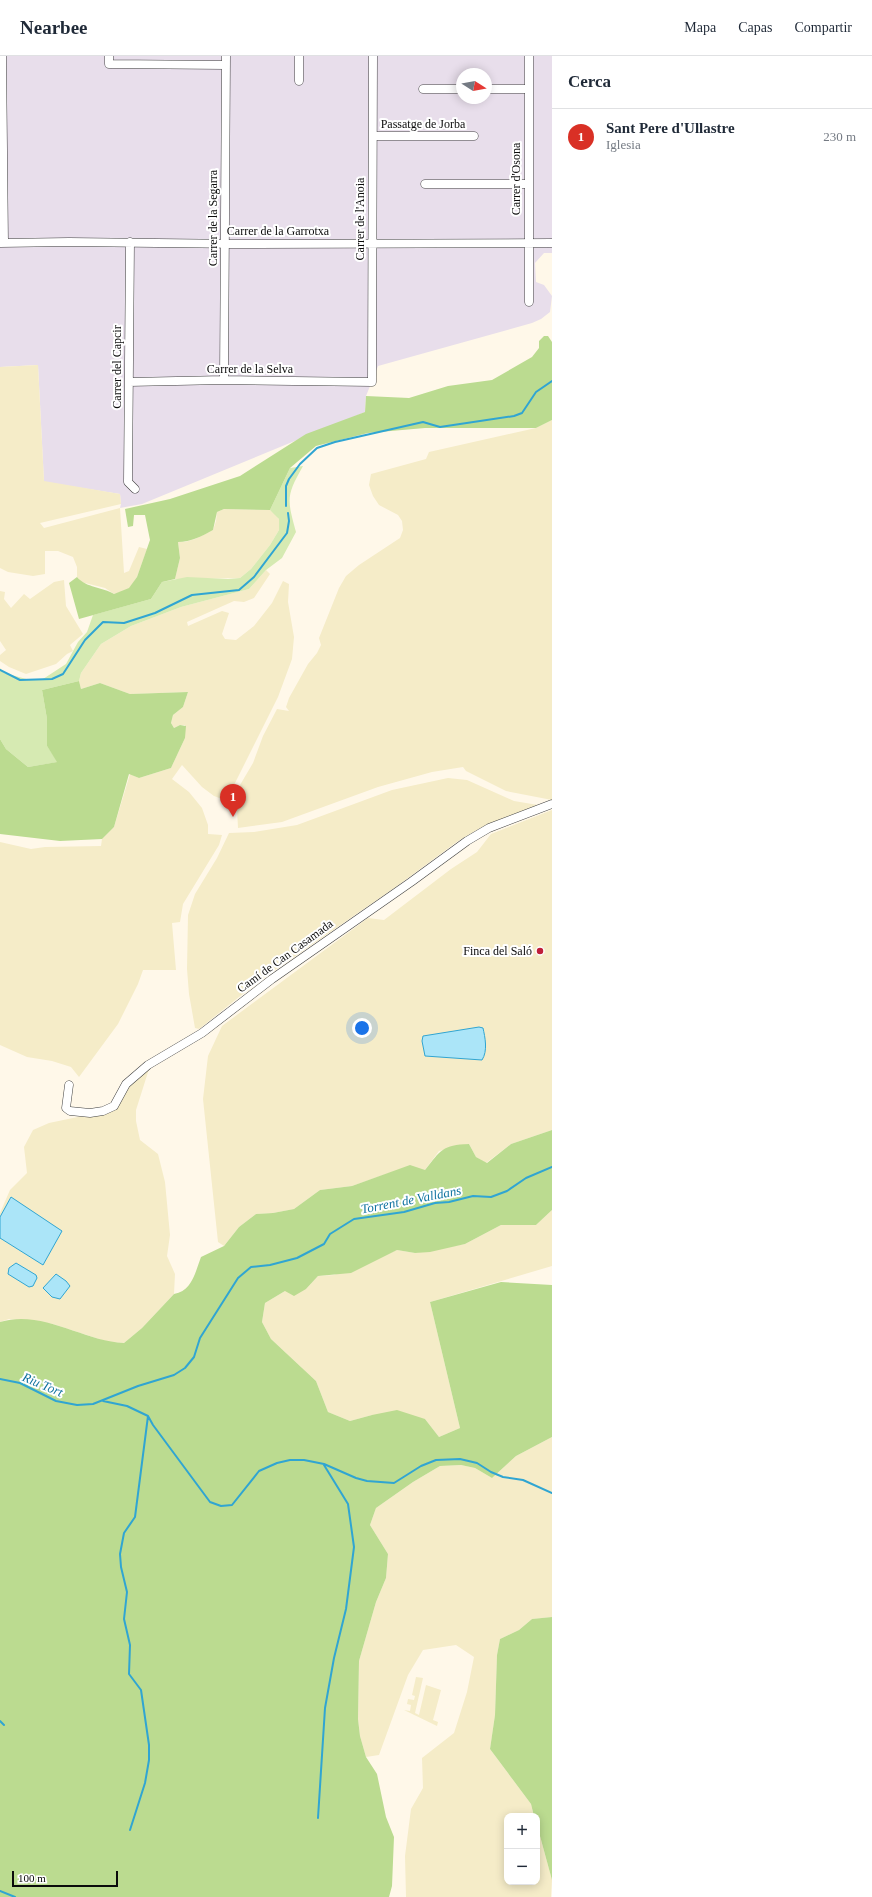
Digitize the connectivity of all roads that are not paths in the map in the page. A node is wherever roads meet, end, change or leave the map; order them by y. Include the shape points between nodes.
1 (2, 56) edge
2 (109, 56) edge
3 (299, 56) edge
4 (373, 56) edge
5 (529, 56) edge
6 (226, 60) edge
7 (299, 80) dead end
8 (423, 89) dead end
9 (456, 89) edge
10 (492, 89) edge
11 (529, 89) junction
12 (372, 136) junction
13 (474, 136) dead end
14 (425, 184) dead end
15 (528, 184) junction
16 (130, 242) junction
17 (1, 243) edge
18 (372, 243) junction
19 (529, 243) junction
20 (552, 243) edge
21 (225, 244) junction
22 (529, 302) dead end
23 (224, 380) junction
24 (129, 382) junction
25 (372, 382) joint
26 (134, 489) dead end
27 (549, 804) edge
28 (69, 1085) dead end

1 - 17 street
2 - 6 street via 109,64
3 - 7 street
4 - 12 street, Carrer de l'Anoia
5 - 11 street, Carrer d'Osona
6 - 21 street, Carrer de la Segarra
8 - 9 street
10 - 11 street
11 - 15 street, Carrer d'Osona
12 - 13 street, Passatge de Jorba
12 - 18 street, Carrer de l'Anoia
14 - 15 street
15 - 19 street, Carrer d'Osona
16 - 17 street, Carrer de la Garrotxa
16 - 21 street, Carrer de la Garrotxa
16 - 24 street, Carrer del Capcir
18 - 19 street, Carrer de la Garrotxa
18 - 21 street, Carrer de la Garrotxa
18 - 25 street, Carrer de l'Anoia
19 - 20 street, Carrer de la Garrotxa
19 - 22 street, Carrer d'Osona
21 - 23 street, Carrer de la Segarra
23 - 24 street, Carrer de la Selva
23 - 25 street, Carrer de la Selva
24 - 26 street, Carrer del Capcir via 128,482
27 - 28 street, Camí de Can Casamada via 489,828 467,841 272,979 202,1033 148,1065 126,1084 114,1106 90,1113 70,1111 66,1108

